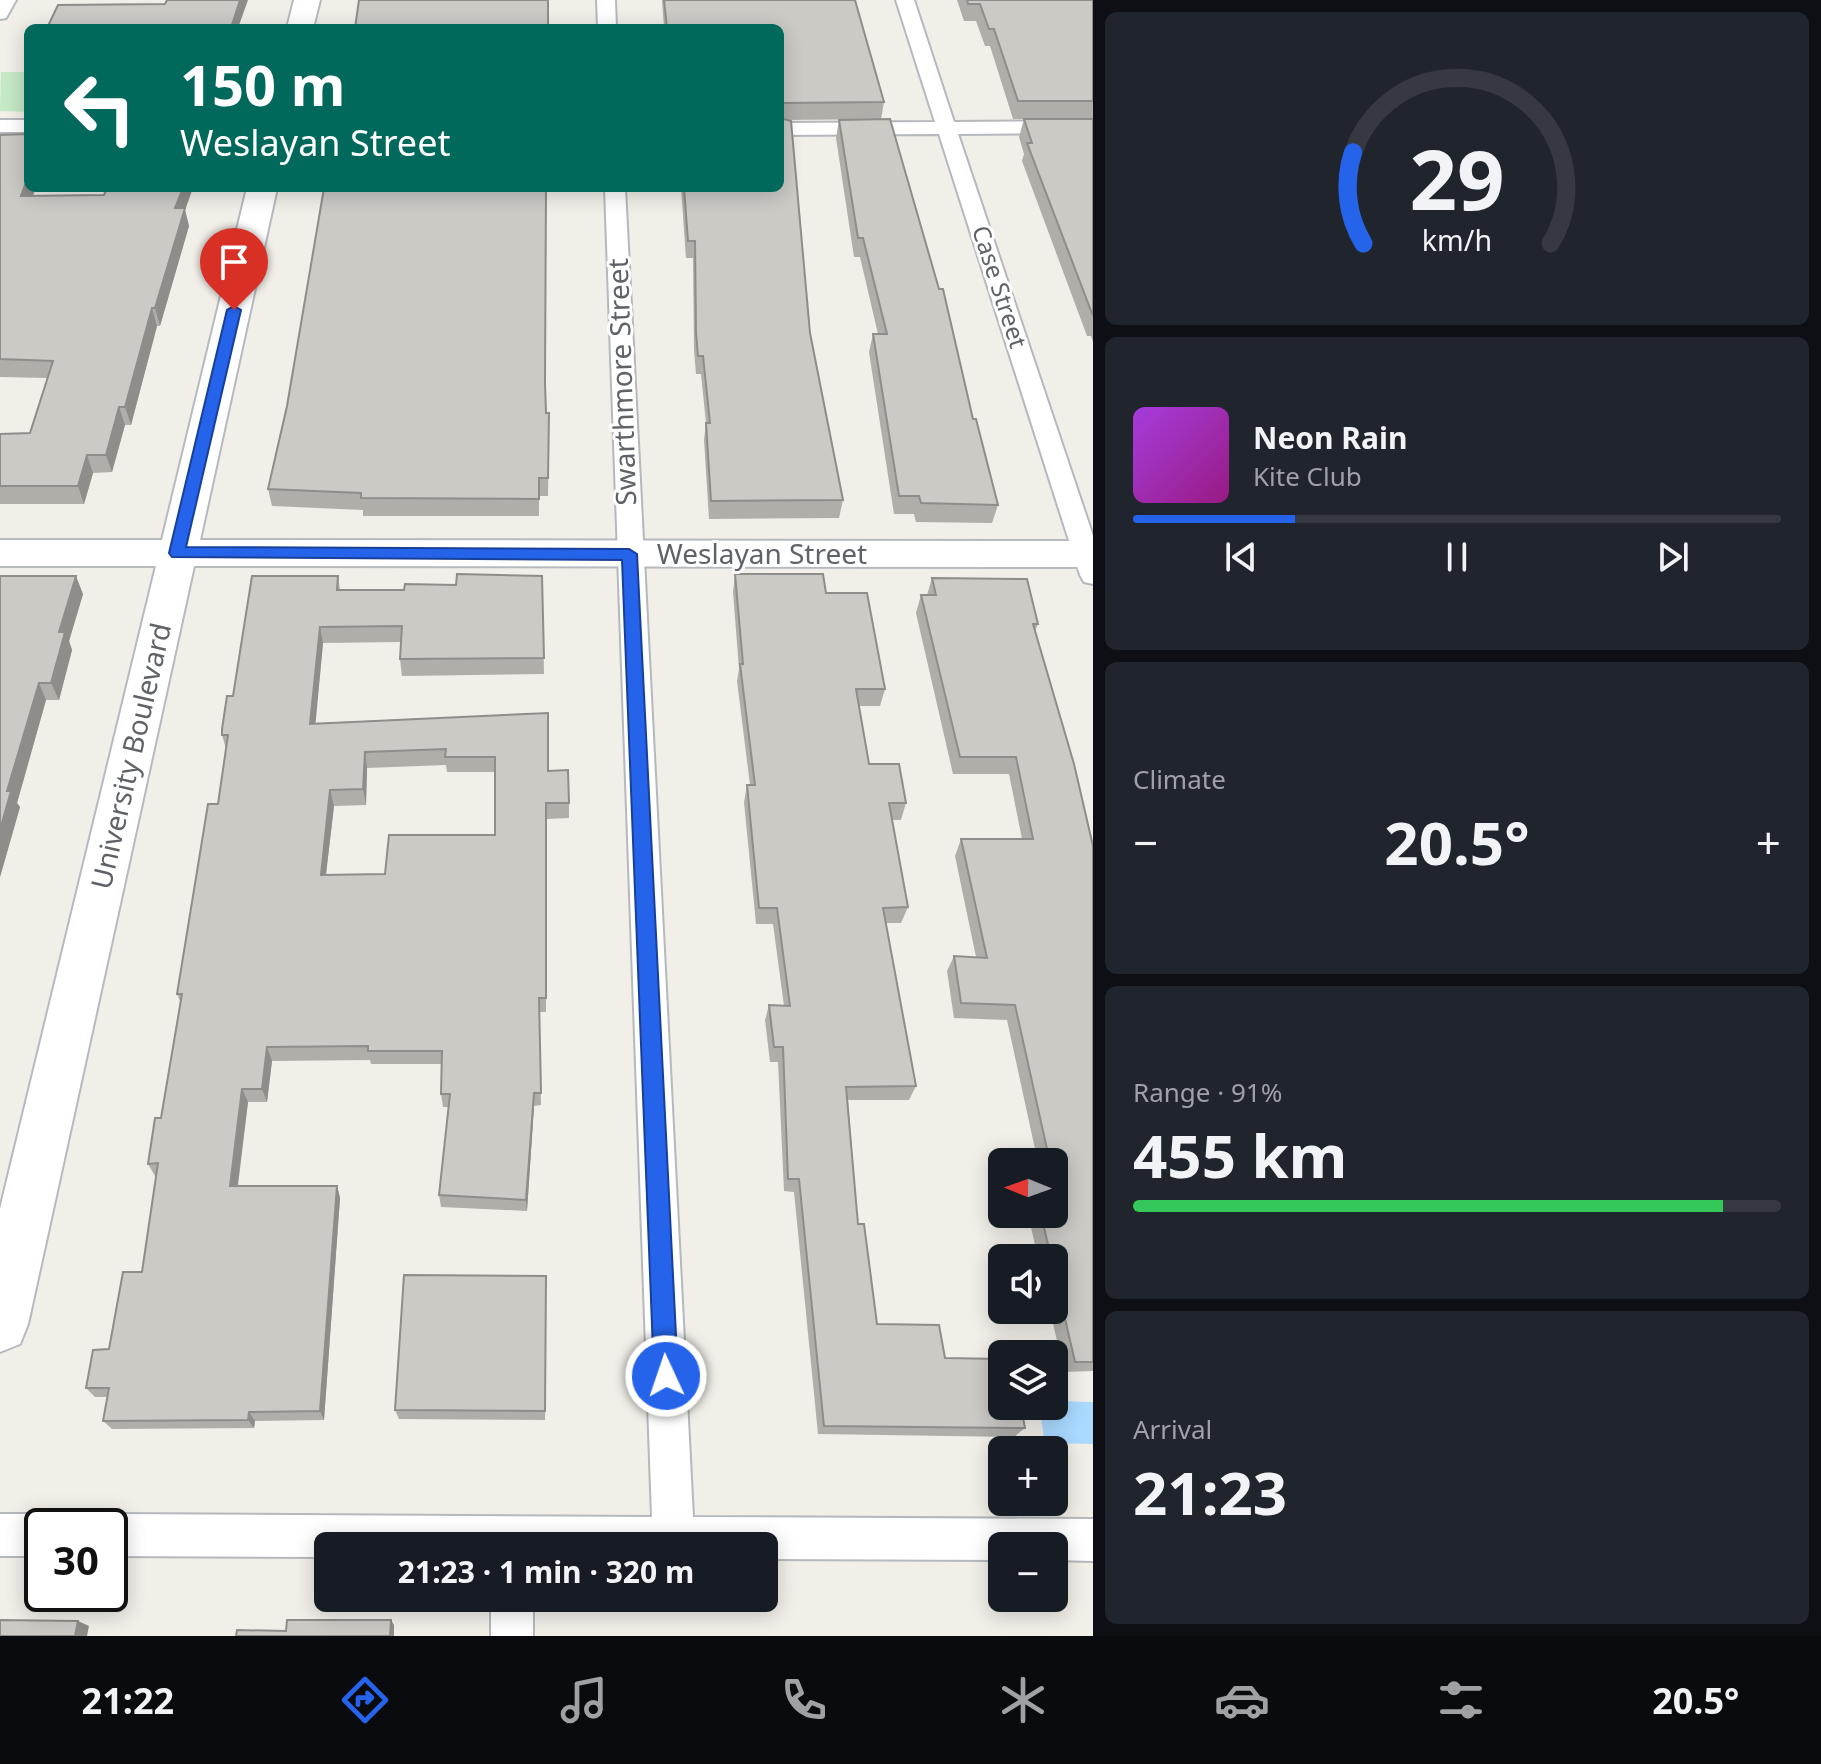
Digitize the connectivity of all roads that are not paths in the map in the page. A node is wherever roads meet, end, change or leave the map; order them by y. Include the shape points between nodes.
1 (7, 0) edge
2 (307, 0) edge
3 (606, 0) edge
4 (905, 0) edge
5 (0, 14) edge
6 (301, 24) edge
7 (607, 24) edge
8 (0, 126) edge
9 (24, 126) edge
10 (946, 127) junction
11 (1093, 127) edge
12 (784, 129) edge
13 (261, 192) edge
14 (615, 192) edge
15 (0, 553) edge
16 (177, 553) junction
17 (629, 554) junction
18 (1091, 561) edge
19 (0, 1324) edge
20 (673, 1532) edge
21 (0, 1535) edge
22 (24, 1535) edge
23 (128, 1535) edge
24 (778, 1537) edge
25 (314, 1538) edge
26 (1093, 1540) edge
27 (512, 1612) edge
28 (512, 1636) edge

1 - 5 street
2 - 6 street
3 - 7 street
4 - 10 street, Case Street
8 - 9 street
10 - 11 street
10 - 12 street
10 - 18 street, Case Street
13 - 16 street, University Boulevard
14 - 17 street, Swarthmore Street
15 - 16 street, Weslayan Street
16 - 17 street, Weslayan Street
16 - 19 street, University Boulevard
17 - 18 street, Weslayan Street
17 - 20 street, Swarthmore Street
21 - 22 street
23 - 25 street
24 - 26 street
27 - 28 street

